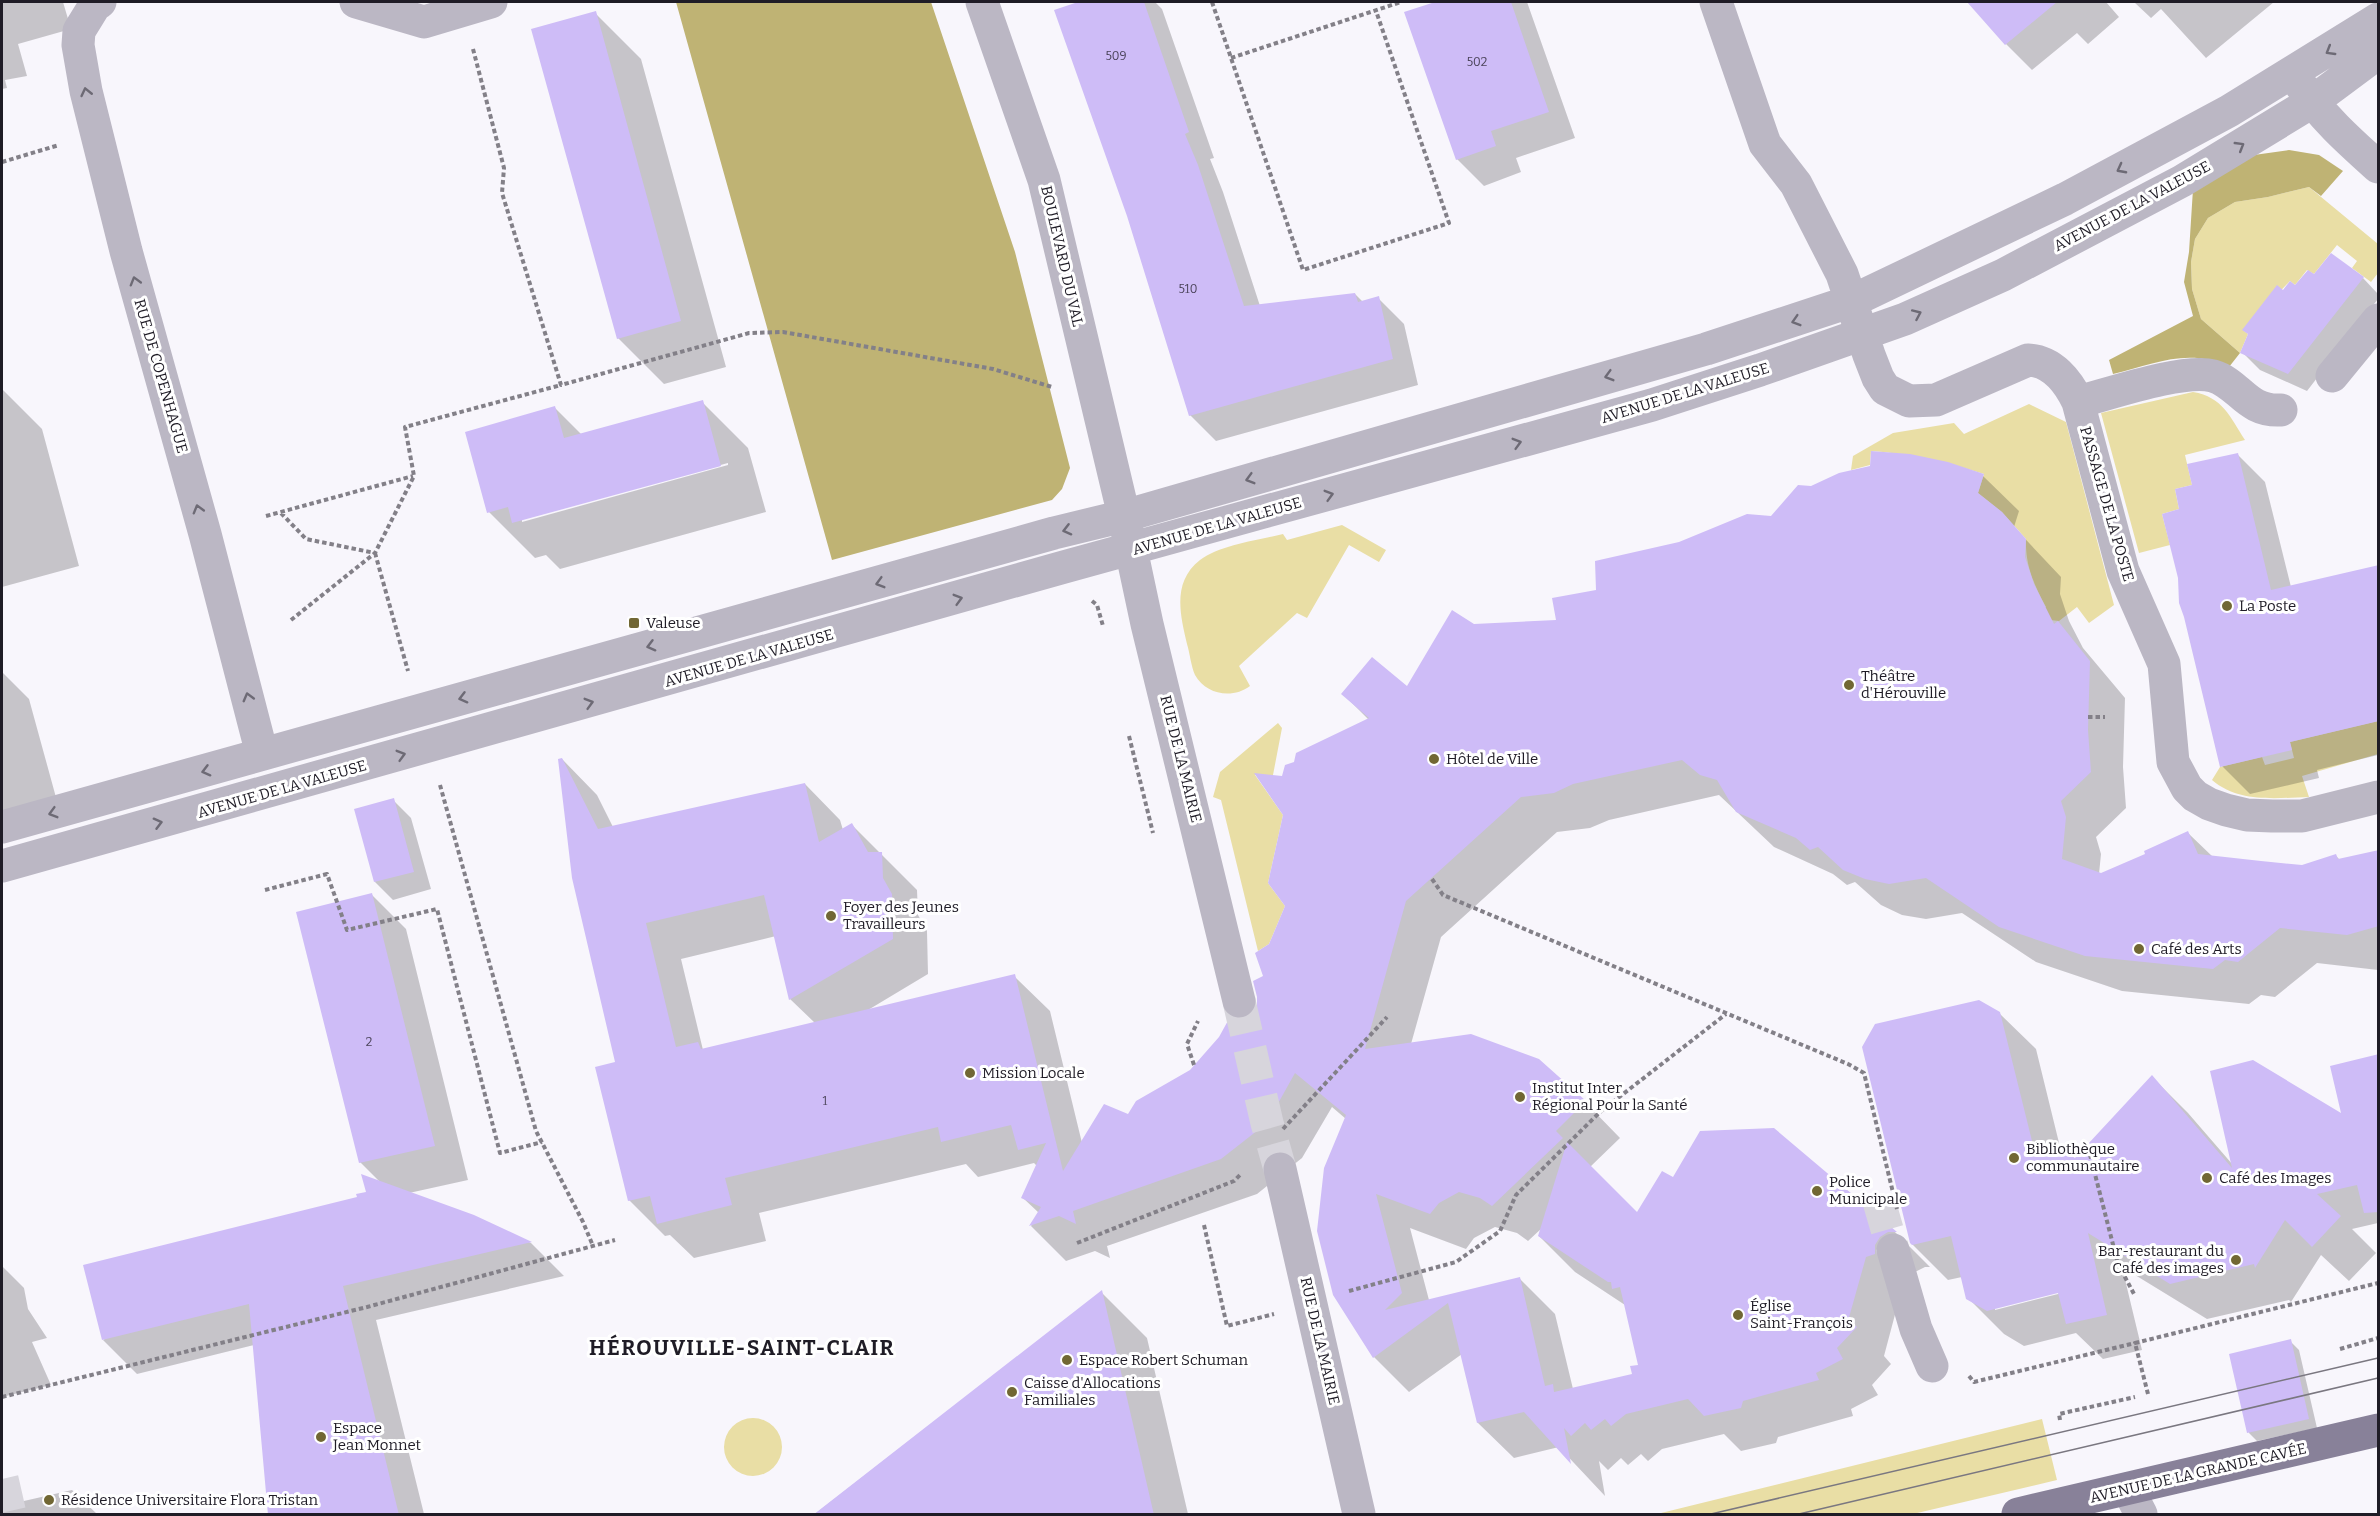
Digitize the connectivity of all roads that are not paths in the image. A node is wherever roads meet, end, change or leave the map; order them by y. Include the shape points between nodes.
1 (100, 2) edge
2 (356, 2) edge
3 (982, 2) edge
4 (1716, 2) edge
5 (477, 6) edge
6 (2379, 19) edge
7 (2379, 53) edge
8 (2293, 74) junction
9 (2312, 102) junction
10 (2379, 167) edge
11 (1852, 301) junction
12 (2379, 320) edge
13 (1862, 333) junction
14 (2332, 376) dead end
15 (2078, 402) junction
16 (2281, 410) dead end
17 (1124, 516) junction
18 (1131, 550) junction
19 (262, 754) junction
20 (2379, 797) edge
21 (244, 799) junction
22 (2, 827) edge
23 (2, 867) edge
24 (1239, 1001) tunnel mouth
25 (1280, 1168) tunnel mouth
26 (1893, 1250) tunnel mouth
27 (1932, 1366) dead end
28 (2379, 1430) edge
29 (2134, 1502) edge
30 (1359, 1515) edge
31 (2018, 1515) edge

19 -> 1 street, RUE DE COPENHAGUE via 86,91 78,45 80,31 94,4
2 - 5 street via 424,22
3 - 17 street, BOULEVARD DU VAL via 1044,180
4 - 11 street, PASSAGE DE LA POSTE via 1765,144 1796,184
6 -> 8 street
7 - 9 street, AVENUE DE LA VALEUSE
8 - 9 street
8 -> 11 street via 2066,199
9 - 10 street
13 -> 9 street, AVENUE DE LA VALEUSE via 1905,319 2003,275 2182,181
11 - 13 street, PASSAGE DE LA POSTE
11 -> 17 street via 1706,349
12 - 14 street
13 - 15 street, PASSAGE DE LA POSTE via 1881,384 1910,401 1936,400 2028,360 2051,367
18 -> 13 street, AVENUE DE LA VALEUSE via 1652,405
15 - 16 street via 2197,375 2222,380 2258,407
15 - 20 street, PASSAGE DE LA POSTE via 2123,571 2164,664 2173,762 2187,788 2209,804 2272,816 2302,816
17 - 18 street, RUE DE LA MAIRIE
17 -> 19 street
21 -> 18 street, AVENUE DE LA VALEUSE
18 - 24 street, RUE DE LA MAIRIE
19 - 21 street
19 -> 22 street
23 -> 21 street, AVENUE DE LA VALEUSE
25 - 30 street, RUE DE LA MAIRIE
26 - 27 street via 1916,1329
28 - 29 main road, AVENUE DE LA GRANDE CAVÉE
29 - 31 main road, AVENUE DE LA GRANDE CAVÉE

